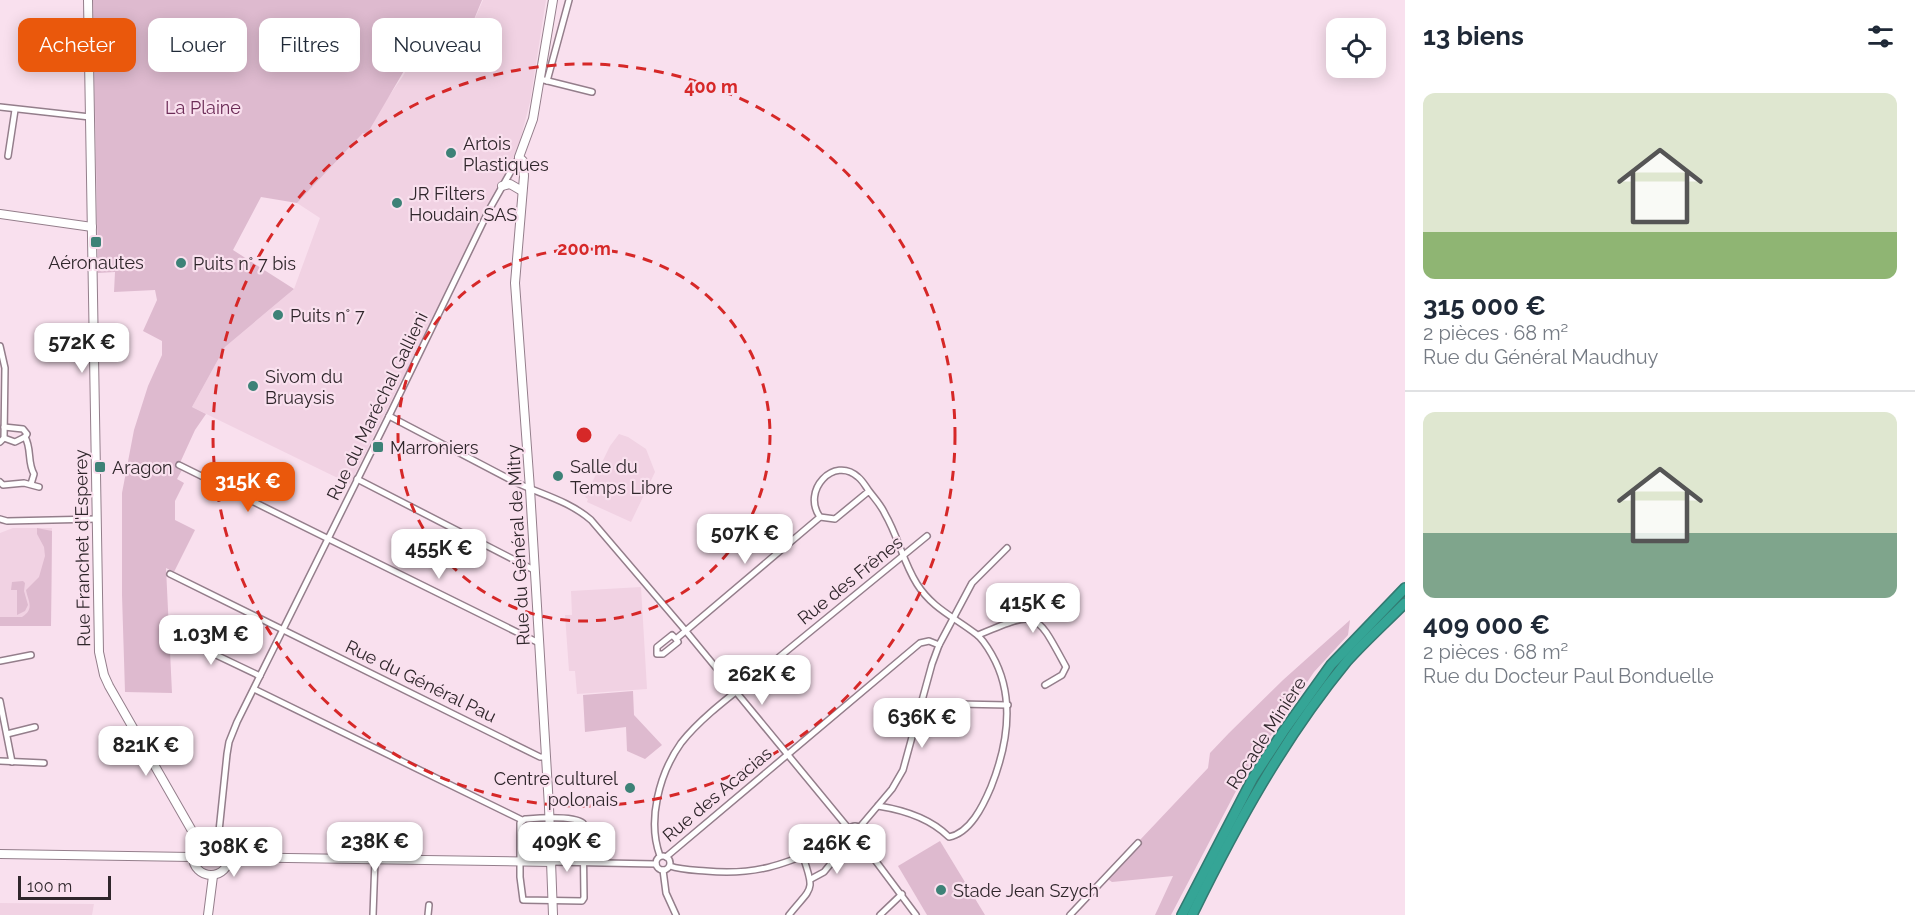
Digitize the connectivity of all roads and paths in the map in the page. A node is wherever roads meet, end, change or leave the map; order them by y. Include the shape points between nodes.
1 (88, 0) edge
2 (553, 0) edge
3 (569, 0) edge
4 (543, 80) junction
5 (591, 92) dead end
6 (0, 108) edge
7 (15, 110) junction
8 (90, 117) junction
9 (8, 156) dead end
10 (519, 157) junction
11 (502, 186) junction
12 (522, 191) junction
13 (0, 214) edge
14 (92, 227) junction
15 (0, 346) edge
16 (1, 356) edge
17 (389, 416) junction
18 (4, 427) junction
19 (25, 437) junction
20 (2, 440) edge
21 (178, 465) dead end
22 (357, 479) junction
23 (0, 482) edge
24 (31, 484) junction
25 (39, 487) dead end
26 (531, 489) junction
27 (869, 491) junction
28 (820, 517) junction
29 (0, 519) edge
30 (97, 519) junction
31 (927, 536) dead end
32 (328, 538) junction
33 (1007, 548) dead end
34 (903, 556) junction
35 (534, 570) junction
36 (170, 574) dead end
37 (1405, 588) edge
38 (1405, 603) edge
39 (953, 619) junction
40 (284, 630) junction
41 (685, 630) junction
42 (172, 634) dead end
43 (978, 635) junction
44 (676, 639) dead end
45 (539, 643) junction
46 (939, 645) junction
47 (31, 655) dead end
48 (0, 661) edge
49 (260, 676) junction
50 (1045, 686) dead end
51 (254, 689) junction
52 (736, 693) junction
53 (0, 701) edge
54 (958, 704) dead end
55 (1008, 705) junction
56 (35, 727) dead end
57 (7, 734) junction
58 (788, 754) junction
59 (546, 757) junction
60 (0, 761) edge
61 (12, 762) junction
62 (44, 763) dead end
63 (878, 806) junction
64 (549, 819) junction
65 (522, 820) junction
66 (860, 828) junction
67 (849, 829) junction
68 (848, 838) junction
69 (860, 840) junction
70 (218, 841) junction
71 (199, 843) junction
72 (1138, 843) dead end
73 (845, 846) dead end
74 (0, 854) edge
75 (663, 856) junction
76 (192, 857) junction
77 (229, 857) junction
78 (803, 857) junction
79 (375, 860) junction
80 (520, 861) junction
81 (552, 862) junction
82 (583, 862) junction
83 (656, 864) junction
84 (670, 866) junction
85 (663, 870) junction
86 (213, 876) junction
87 (811, 879) junction
88 (902, 894) junction
89 (553, 901) junction
90 (429, 905) dead end
91 (207, 915) edge
92 (373, 915) edge
93 (428, 915) edge
94 (553, 915) edge
95 (676, 915) edge
96 (789, 915) edge
97 (880, 915) edge
98 (916, 915) edge
99 (1070, 915) edge
100 (1182, 915) edge
101 (1192, 915) edge

1 - 8 street, Rue Franchet d'Esperey
2 - 4 street
3 - 4 street
4 - 5 street
4 - 10 street
6 - 7 street
7 - 8 street
7 - 9 street
8 - 14 street, Rue Franchet d'Esperey
10 - 11 street, Rue du Maréchal Gallieni
10 - 12 street, Rue du Général de Mitry via 524,167
11 - 12 street via 510,184
11 - 17 street, Rue du Maréchal Gallieni
12 - 26 street, Rue du Général de Mitry via 515,284
13 - 14 street
14 - 30 street, Rue Franchet d'Esperey
15 - 16 street
16 - 18 street via 5,368
17 - 22 street, Rue du Maréchal Gallieni
17 - 26 street
18 - 19 street via 23,429
18 - 20 street
19 - 20 street via 15,442
19 - 24 street via 34,474
21 - 32 street
22 - 32 street, Rue du Maréchal Gallieni
22 - 35 street
23 - 24 street
24 - 25 street
26 - 35 street, Rue du Général de Mitry
26 - 41 street via 581,511 591,520
27 - 28 street via 835,519
27 - 28 street via 852,472 832,472 819,482 814,493
27 - 34 street via 886,514
28 - 41 street
29 - 30 street
30 - 71 street, Rue Franchet d'Esperey via 99,652 104,675
31 - 34 street, Rue des Frênes
32 - 40 street, Rue du Maréchal Gallieni
32 - 45 street
33 - 39 street via 972,583
34 - 39 street via 924,596
34 - 52 street, Rue des Frênes
35 - 45 street, Rue du Général de Mitry
36 - 40 street, Rue du Général Pau
37 - 100 highway, Rocade Minière via 1331,664 1282,732 1248,787
38 - 101 highway, Rocade Minière via 1348,660 1286,742 1227,843
39 - 43 street
39 - 46 street
40 - 49 street, Rue du Maréchal Gallieni
40 - 59 street, Rue du Général Pau
41 - 44 street
41 - 52 street
42 - 49 street
43 - 50 street via 1018,619 1033,619 1044,627 1066,667 1062,675
43 - 55 street via 999,667
45 - 59 street, Rue du Général de Mitry
46 - 58 street, Rue des Acacias via 920,643
46 - 63 street via 903,770
47 - 48 street
49 - 51 street, Rue du Maréchal Gallieni
51 - 65 street
51 - 70 street, Rue du Maréchal Gallieni via 229,742
52 - 58 street
52 - 75 street, Rue des Frênes via 695,728 674,754 663,779 655,819 654,834
53 - 57 street
54 - 55 street
55 - 63 street via 997,773 987,797 960,835 949,837 929,821
56 - 57 street
57 - 61 street
58 - 67 street
58 - 75 street, Rue des Acacias
59 - 64 street, Rue du Général de Mitry
60 - 61 street
61 - 62 street
63 - 66 street
64 - 65 street
64 - 81 street, Rue du Général de Mitry
64 - 82 street via 583,823
65 - 80 street
66 - 67 street
66 - 69 street
67 - 68 street
68 - 69 street
68 - 78 street
69 - 88 street
70 - 71 street
70 - 77 street
71 - 76 street
72 - 99 street
73 - 87 street via 824,872
74 - 76 street
75 - 83 street
75 - 84 street via 670,860
76 - 86 street via 197,870
77 - 79 street
77 - 86 street via 224,870
78 - 84 street via 752,872 720,873
78 - 87 street
79 - 80 street
79 - 92 street
80 - 81 street
80 - 89 street via 522,900
81 - 82 street
81 - 89 street, Rue du Général de Mitry
82 - 83 street
82 - 89 street via 582,901
83 - 85 street
84 - 85 street
85 - 95 street via 666,893
86 - 91 street
87 - 96 street via 808,892
88 - 97 street
88 - 98 street
89 - 94 street, Rue du Général de Mitry
90 - 93 street

